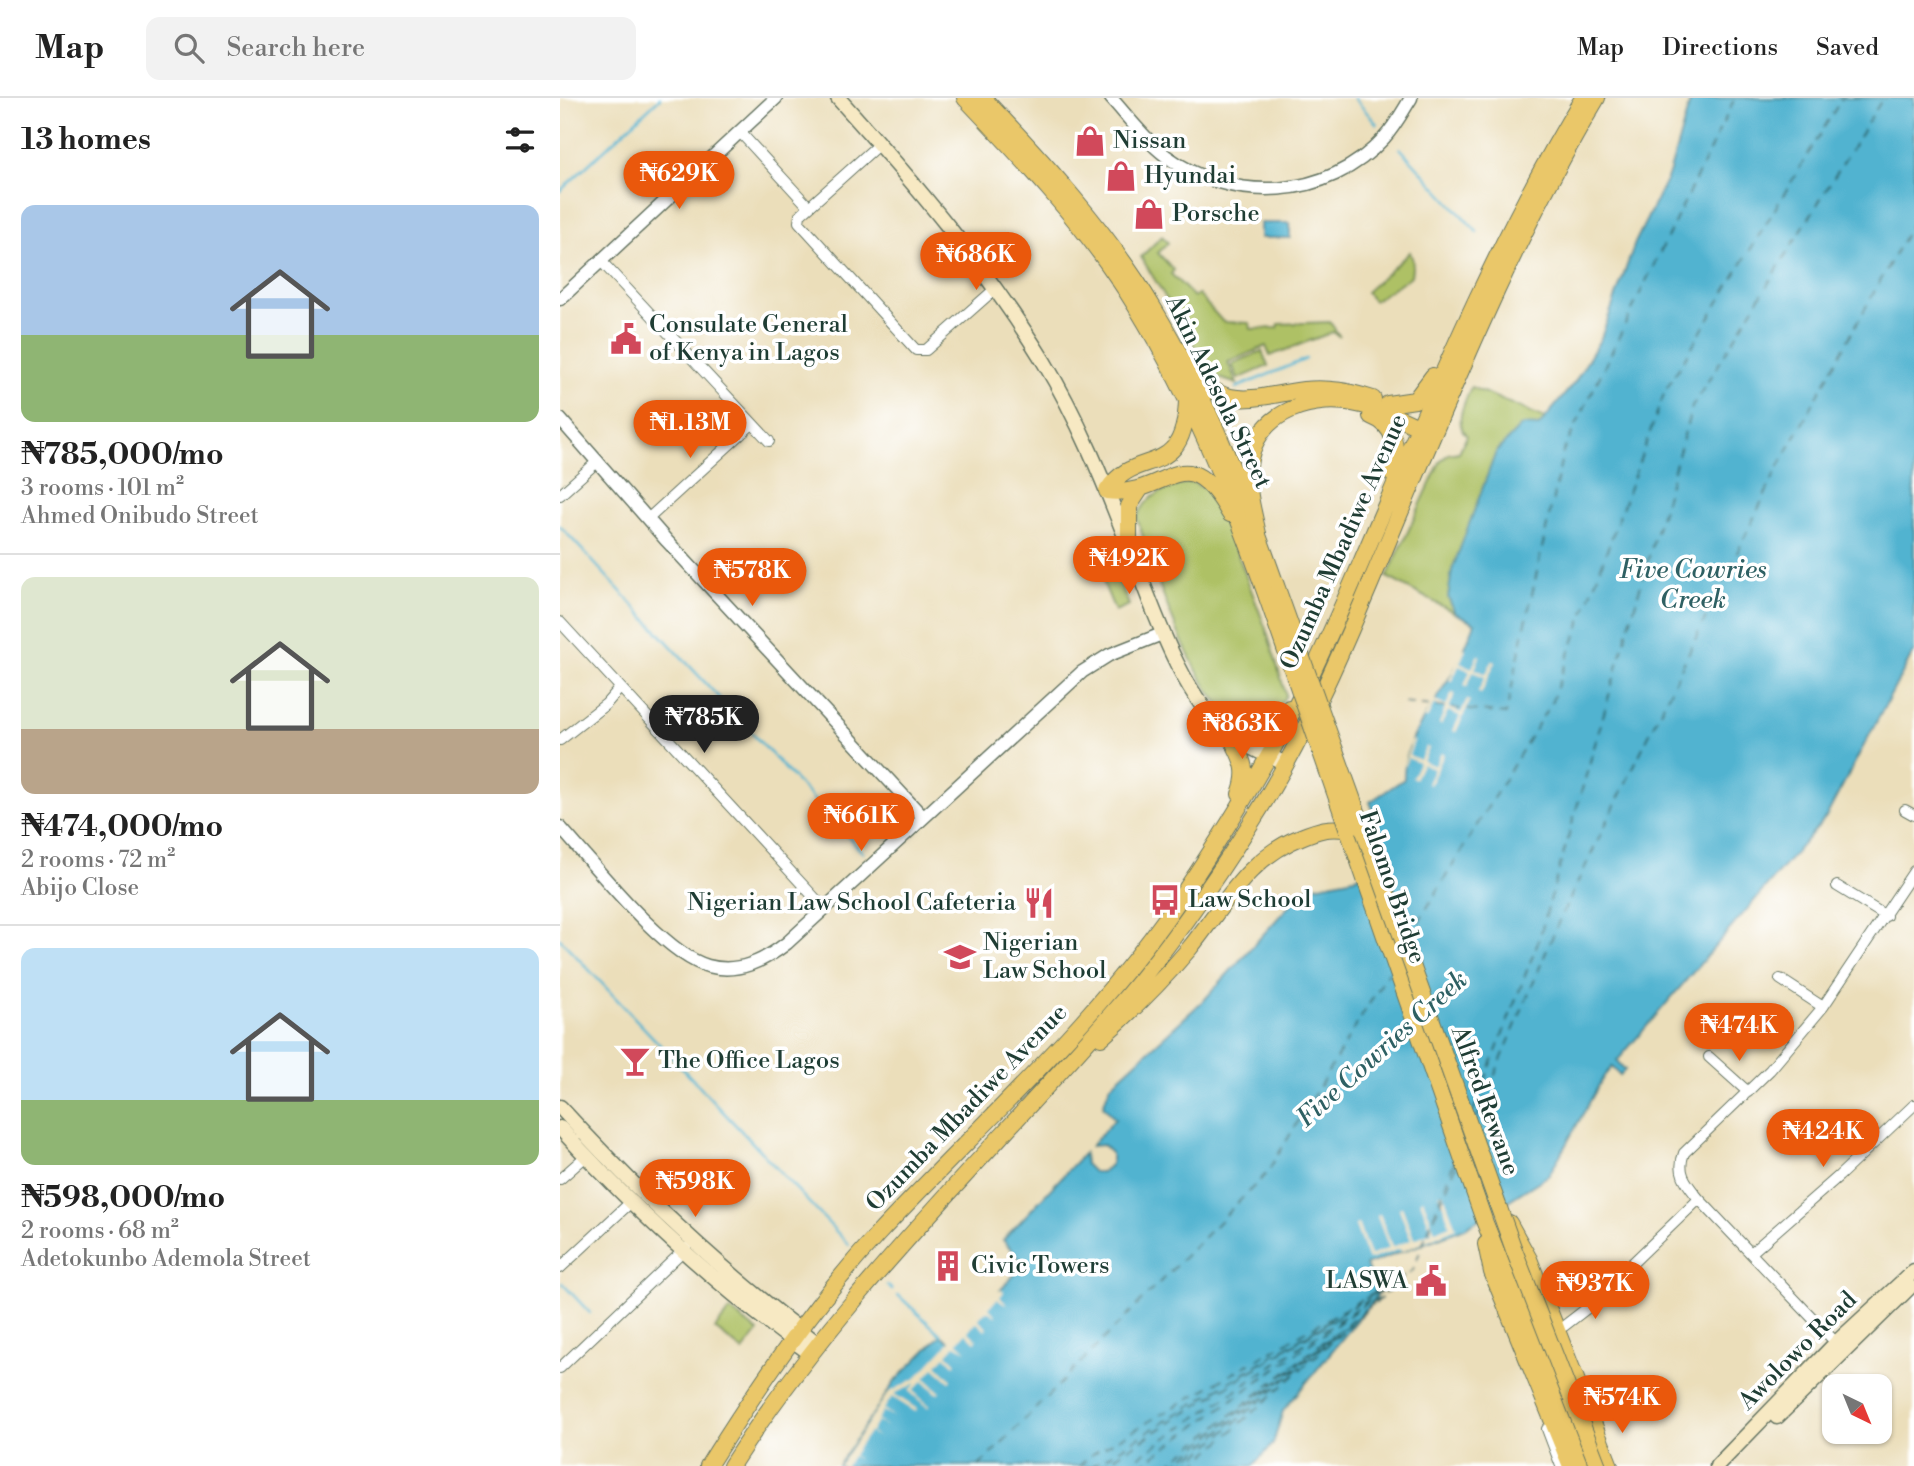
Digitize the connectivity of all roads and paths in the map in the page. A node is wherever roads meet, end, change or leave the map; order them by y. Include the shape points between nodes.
1 (776, 98) edge
2 (838, 98) edge
3 (965, 98) edge
4 (983, 98) edge
5 (1111, 98) edge
6 (1411, 98) edge
7 (1583, 98) edge
8 (1597, 98) edge
9 (740, 132) junction
10 (879, 144) junction
11 (809, 207) junction
12 (601, 261) junction
13 (995, 289) junction
14 (1476, 297) junction
15 (560, 299) edge
16 (1186, 367) junction
17 (1187, 398) junction
18 (1345, 403) junction
19 (1388, 404) junction
20 (560, 419) edge
21 (752, 424) junction
22 (1428, 427) junction
23 (769, 441) dead end
24 (598, 461) junction
25 (1142, 487) junction
26 (1107, 491) junction
27 (560, 495) edge
28 (1385, 506) junction
29 (649, 518) junction
30 (1254, 541) junction
31 (1129, 545) junction
32 (1273, 594) junction
33 (560, 622) edge
34 (1162, 634) junction
35 (620, 688) junction
36 (1303, 693) junction
37 (1228, 730) junction
38 (560, 740) edge
39 (1272, 752) junction
40 (1288, 760) junction
41 (923, 817) junction
42 (1227, 825) junction
43 (560, 827) edge
44 (1348, 830) junction
45 (1914, 871) edge
46 (1837, 886) dead end
47 (825, 909) junction
48 (1886, 916) junction
49 (1780, 979) dead end
50 (1823, 1007) junction
51 (1709, 1058) dead end
52 (1057, 1076) junction
53 (1748, 1092) junction
54 (1914, 1105) edge
55 (560, 1107) edge
56 (560, 1128) edge
57 (586, 1156) junction
58 (560, 1179) edge
59 (1494, 1195) junction
60 (1699, 1199) junction
61 (1477, 1200) junction
62 (631, 1202) junction
63 (688, 1246) junction
64 (1751, 1253) junction
65 (560, 1268) edge
66 (1914, 1271) edge
67 (1618, 1277) dead end
68 (1914, 1284) edge
69 (1620, 1293) dead end
70 (1564, 1326) dead end
71 (795, 1334) junction
72 (1840, 1347) junction
73 (814, 1348) junction
74 (560, 1368) edge
75 (1598, 1415) dead end
76 (1547, 1429) dead end
77 (708, 1466) edge
78 (731, 1466) edge
79 (1560, 1466) edge
80 (1571, 1466) edge
81 (1583, 1466) edge
82 (1598, 1466) edge
83 (1610, 1466) edge
84 (1617, 1466) edge
85 (1717, 1466) edge
86 (1730, 1466) edge

1 - 9 street
2 - 10 main road
3 - 17 main road, Akin Adesola Street via 1042,181 1107,264 1150,329
4 - 16 main road, Akin Adesola Street via 1054,174 1111,247 1150,302
5 - 6 street via 1168,158 1221,183 1261,191 1311,184 1347,168 1384,138
7 - 14 main road, Ozumba Mbadiwe Avenue
8 - 22 main road, Ozumba Mbadiwe Avenue via 1525,227
9 - 11 street
9 - 12 street
10 - 11 street
10 - 13 main road via 938,211
11 - 13 street via 799,222 916,350 926,350
12 - 15 street
12 - 21 street
13 - 26 main road via 1044,362
14 - 19 main road via 1422,394 1411,402
14 - 22 main road, Ozumba Mbadiwe Avenue
16 - 19 main road via 1204,385 1230,398 1250,400 1327,389 1346,390
16 - 30 main road, Akin Adesola Street via 1237,474
17 - 26 main road via 1186,426 1175,447 1164,458 1116,476
17 - 30 main road, Akin Adesola Street
18 - 22 main road
18 - 28 main road via 1381,420 1393,436 1395,455
18 - 30 main road via 1320,401 1297,406 1259,437 1249,464
19 - 22 main road
20 - 24 street
21 - 23 street
21 - 29 street
22 - 28 main road, Ozumba Mbadiwe Avenue
22 - 40 main road, Ozumba Mbadiwe Avenue via 1332,673
24 - 27 street
24 - 29 street
25 - 26 main road via 1126,494
25 - 30 main road via 1173,474 1204,477
25 - 31 main road via 1129,506
26 - 31 main road
28 - 36 main road, Ozumba Mbadiwe Avenue
29 - 41 street
30 - 32 main road, Akin Adesola Street
31 - 34 main road
32 - 44 main road, Falomo Bridge, bridge
32 - 59 main road, Alfred Rewane, bridge
33 - 35 street
34 - 37 main road via 1203,705
34 - 41 street via 1109,655 1082,672
35 - 38 street
35 - 47 street
36 - 37 main road via 1272,723
36 - 39 main road, Ozumba Mbadiwe Avenue
37 - 39 main road
37 - 42 main road via 1246,769
39 - 40 main road
39 - 42 main road, Ozumba Mbadiwe Avenue
40 - 52 main road, Ozumba Mbadiwe Avenue via 1193,911
41 - 47 street
42 - 71 main road, Ozumba Mbadiwe Avenue via 1184,893 1126,970 880,1233
43 - 47 street via 670,944 708,967 734,969 765,959
44 - 52 main road via 1329,827 1267,854 1242,877 1157,985
44 - 61 main road, Falomo Bridge
45 - 48 street
46 - 48 street
48 - 50 street
49 - 50 street
50 - 53 street
51 - 53 street
52 - 73 main road, Ozumba Mbadiwe Avenue via 880,1268
53 - 60 street via 1684,1153 1683,1177
54 - 64 street
55 - 63 main road
56 - 57 main road
57 - 58 street
57 - 62 main road
59 - 82 main road, Alfred Rewane, bridge
59 - 83 main road, bridge via 1529,1259
60 - 64 street
60 - 67 street
61 - 80 main road via 1492,1272
61 - 81 main road, Falomo Bridge
62 - 63 main road
62 - 65 street
63 - 71 main road
63 - 74 street
64 - 72 street
66 - 72 main road, Awolowo Road
68 - 72 main road, Awolowo Road
69 - 70 street via 1608,1293
71 - 73 main road
71 - 77 main road, Ozumba Mbadiwe Avenue
72 - 85 main road, Awolowo Road
72 - 86 main road, Awolowo Road
73 - 78 main road, Ozumba Mbadiwe Avenue
75 - 84 street
76 - 79 street

